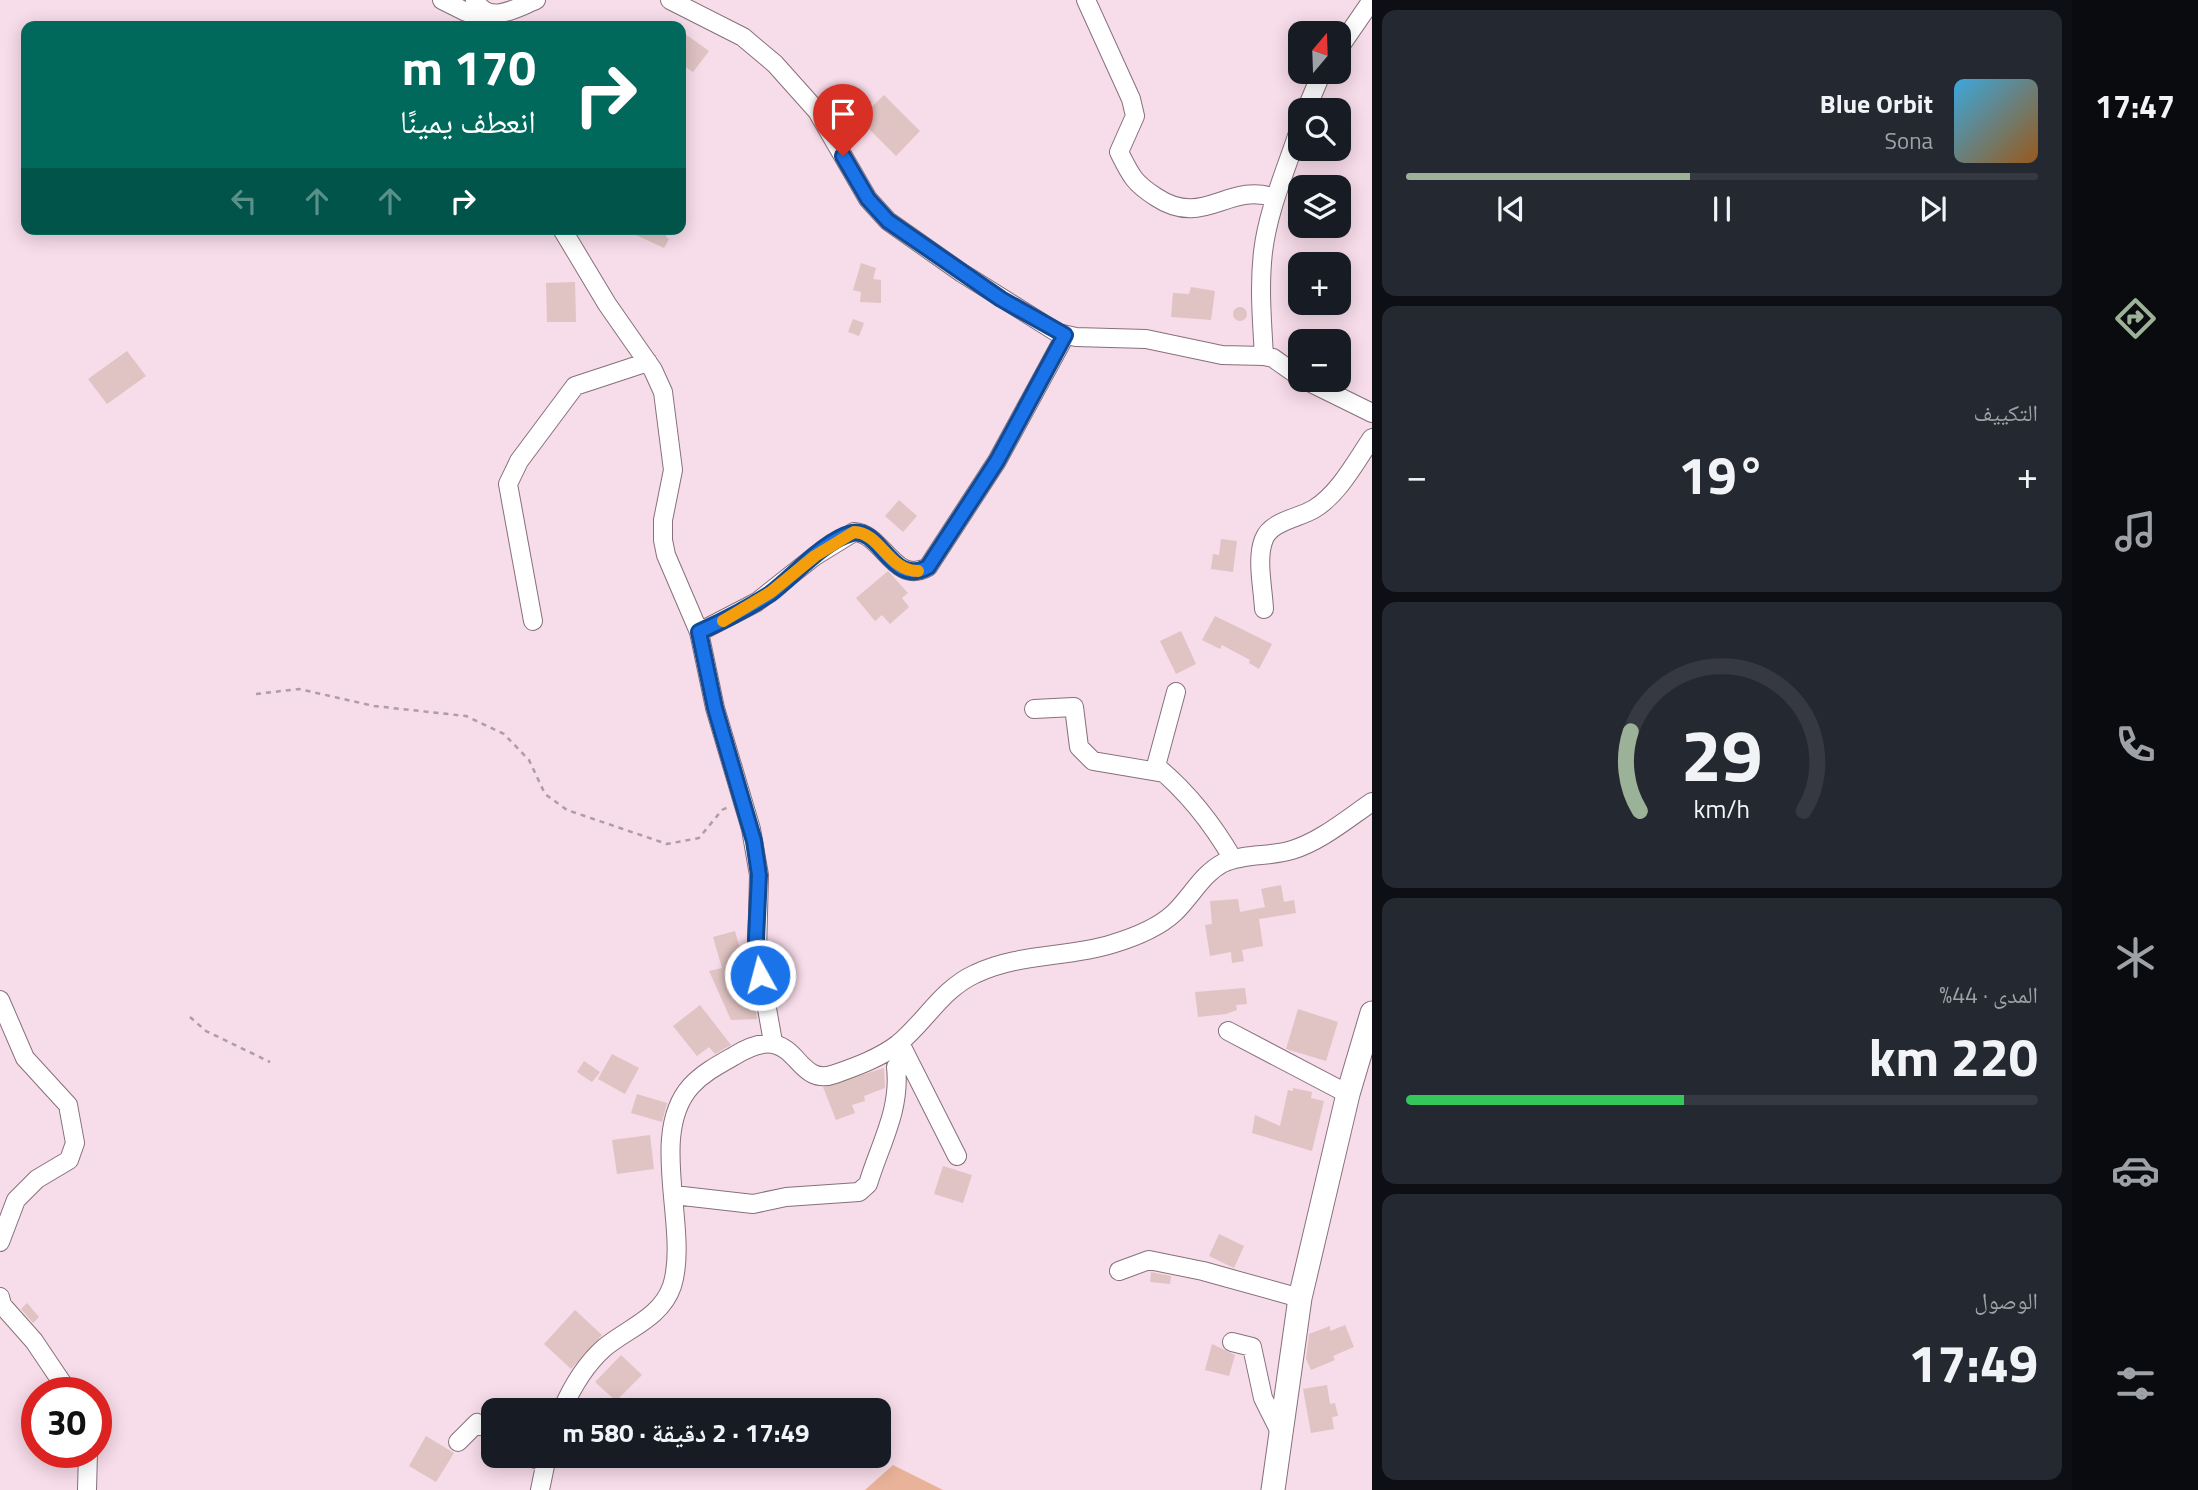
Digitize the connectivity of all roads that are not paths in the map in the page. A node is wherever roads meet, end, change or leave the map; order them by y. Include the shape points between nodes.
1 (442, 0) edge
2 (475, 0) edge
3 (536, 0) edge
4 (670, 0) edge
5 (1086, 0) edge
6 (1372, 0) edge
7 (497, 21) edge
8 (1351, 31) edge
9 (1288, 161) edge
10 (1275, 198) junction
11 (566, 235) edge
12 (1065, 335) junction
13 (1264, 356) junction
14 (648, 362) junction
15 (1288, 370) edge
16 (1329, 392) edge
17 (1372, 413) edge
18 (1372, 438) edge
19 (1264, 609) dead end
20 (533, 621) dead end
21 (699, 632) junction
22 (1176, 692) dead end
23 (1034, 709) dead end
24 (1164, 773) junction
25 (1372, 802) edge
26 (1233, 859) junction
27 (0, 1000) edge
28 (1372, 1013) edge
29 (1227, 1031) dead end
30 (773, 1042) junction
31 (904, 1050) junction
32 (1349, 1094) junction
33 (957, 1156) dead end
34 (674, 1195) junction
35 (0, 1242) edge
36 (1119, 1271) dead end
37 (1300, 1298) junction
38 (1, 1302) edge
39 (1233, 1342) dead end
40 (58, 1377) edge
41 (568, 1398) edge
42 (481, 1425) edge
43 (1280, 1434) junction
44 (458, 1442) dead end
45 (88, 1468) edge
46 (545, 1468) edge
47 (87, 1490) edge
48 (540, 1490) edge
49 (1273, 1490) edge

1 - 7 street
2 - 7 street
3 - 7 street
4 - 12 street via 743,37 766,55 817,111 868,199 888,221 1001,299
5 - 10 street via 1131,99 1135,116 1119,152 1134,183 1186,211 1257,191
6 - 8 street
9 - 10 street
10 - 13 street via 1262,264
11 - 14 street
12 - 13 street via 1146,339 1222,355
12 - 21 street via 997,461 928,567 918,572 902,568 866,534 850,533 757,602
13 - 15 street
14 - 20 street via 575,386 519,461 508,484
14 - 21 street via 663,392 672,444 663,540
16 - 17 street
18 - 19 street via 1328,498 1266,535 1261,557
21 - 30 street via 759,875 757,953
22 - 24 street via 1156,766
23 - 24 street via 1074,707 1079,747 1093,761
24 - 26 street via 1214,827
25 - 26 street via 1293,850
26 - 31 street via 1208,875 1173,914 1129,938 1009,962 972,975 924,1014
27 - 35 street via 25,1058 68,1105 75,1143 69,1160 37,1179 16,1200
28 - 32 main road
29 - 32 street
30 - 31 street via 807,1070 822,1076
30 - 34 street via 744,1049 704,1074 684,1095 674,1120
31 - 33 street
31 - 34 street via 896,1067 899,1090 895,1112 868,1184 859,1192 753,1204
32 - 37 main road
34 - 41 street via 676,1263 668,1295 647,1319 592,1360
36 - 37 street via 1149,1260
37 - 43 main road
38 - 40 street
39 - 43 street via 1252,1347 1263,1398
42 - 44 street via 477,1423
43 - 49 main road
45 - 47 street
46 - 48 street

